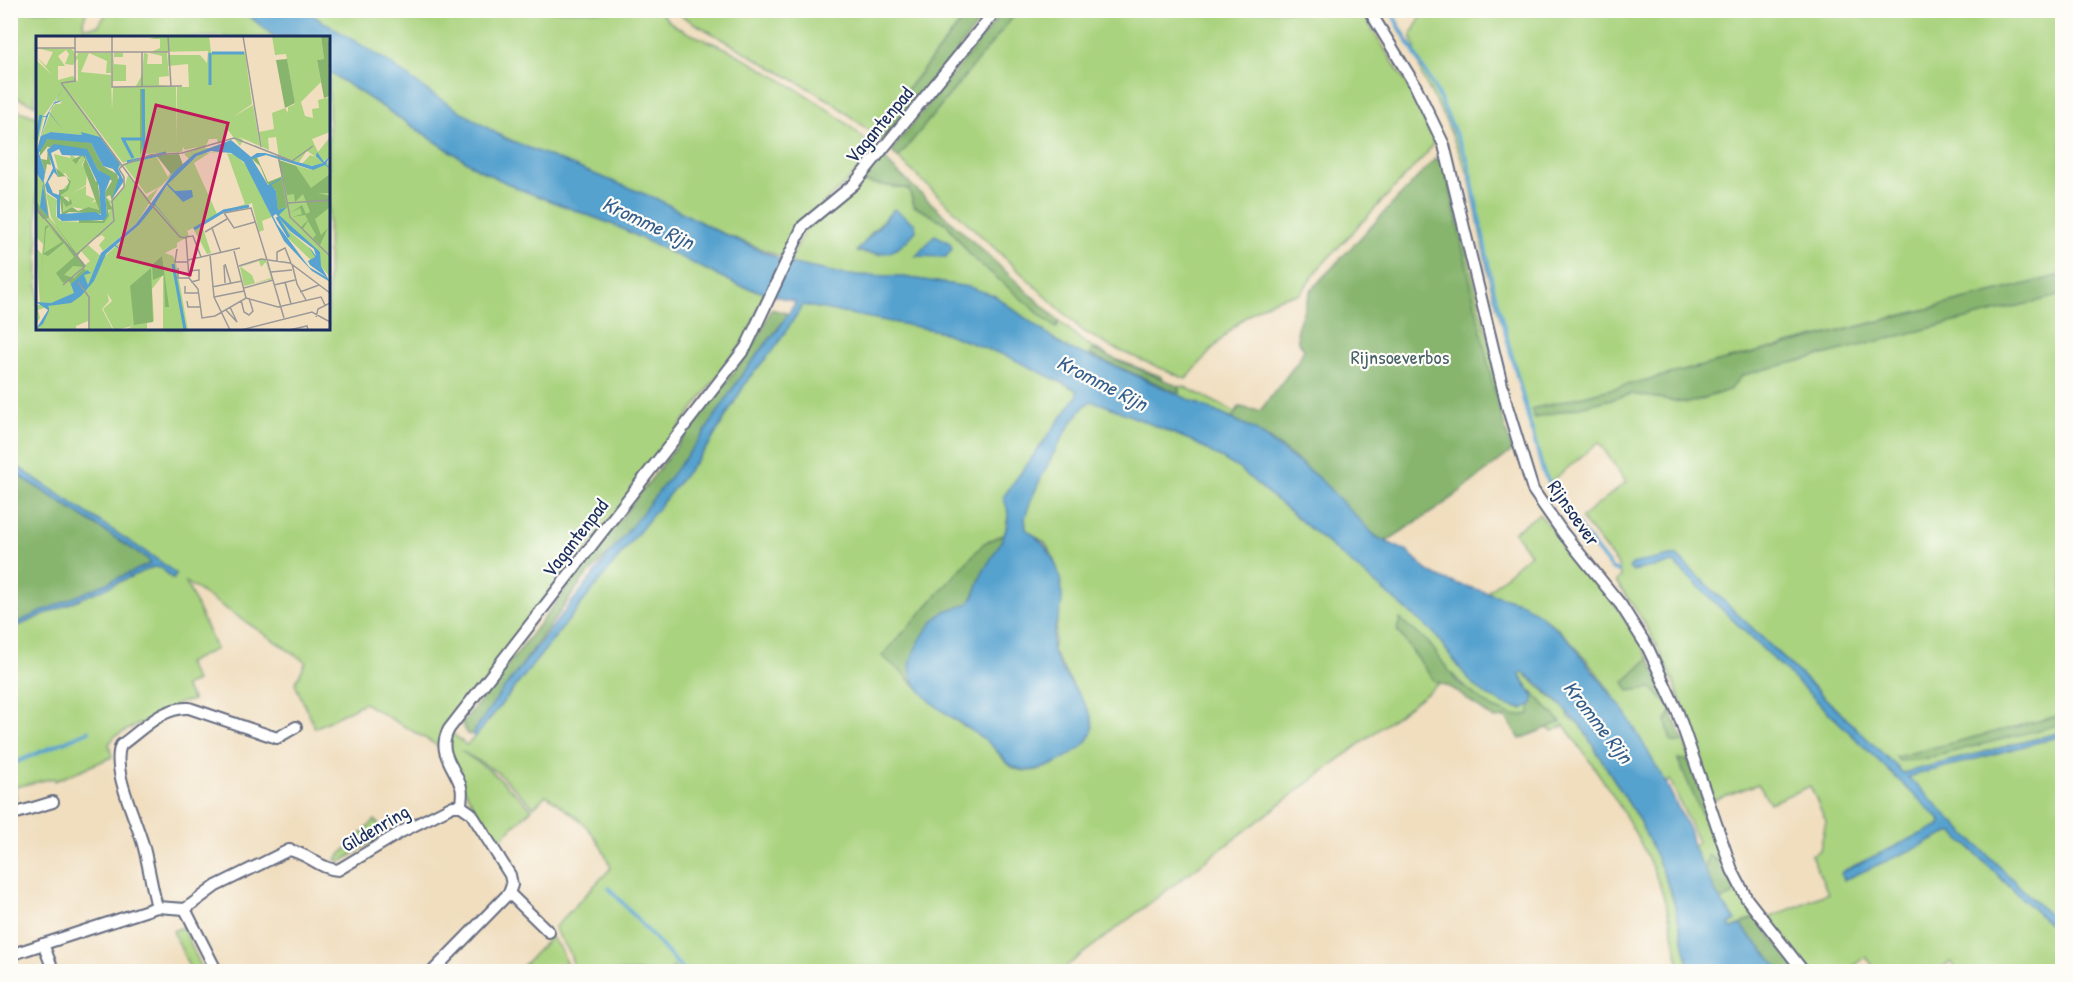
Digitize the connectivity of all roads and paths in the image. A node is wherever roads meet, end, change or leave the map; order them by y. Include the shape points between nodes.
1 (996, 10) edge
2 (1369, 10) edge
3 (296, 727) dead end
4 (53, 802) dead end
5 (461, 806) junction
6 (10, 815) edge
7 (509, 893) junction
8 (157, 908) junction
9 (185, 909) junction
10 (549, 932) dead end
11 (43, 944) junction
12 (10, 955) edge
13 (54, 972) edge
14 (217, 972) edge
15 (432, 972) edge
16 (1804, 972) edge

1 - 5 street, Vagantenpad via 854,184 803,226 770,299 734,364 450,729 444,738 444,752 461,788
2 - 16 street, Rijnsoever via 1415,85 1444,145 1507,405 1533,490 1621,605 1648,648 1678,713 1732,870 1747,899
3 - 8 street via 277,738 178,707 121,746 117,753 128,803 144,846
4 - 6 street
5 - 7 street via 471,813 510,875
5 - 9 street, Gildenring via 453,806 401,832 338,870 289,850 216,885
7 - 10 street
7 - 15 street
8 - 9 street
8 - 11 street
9 - 14 street
11 - 12 street
11 - 13 street

